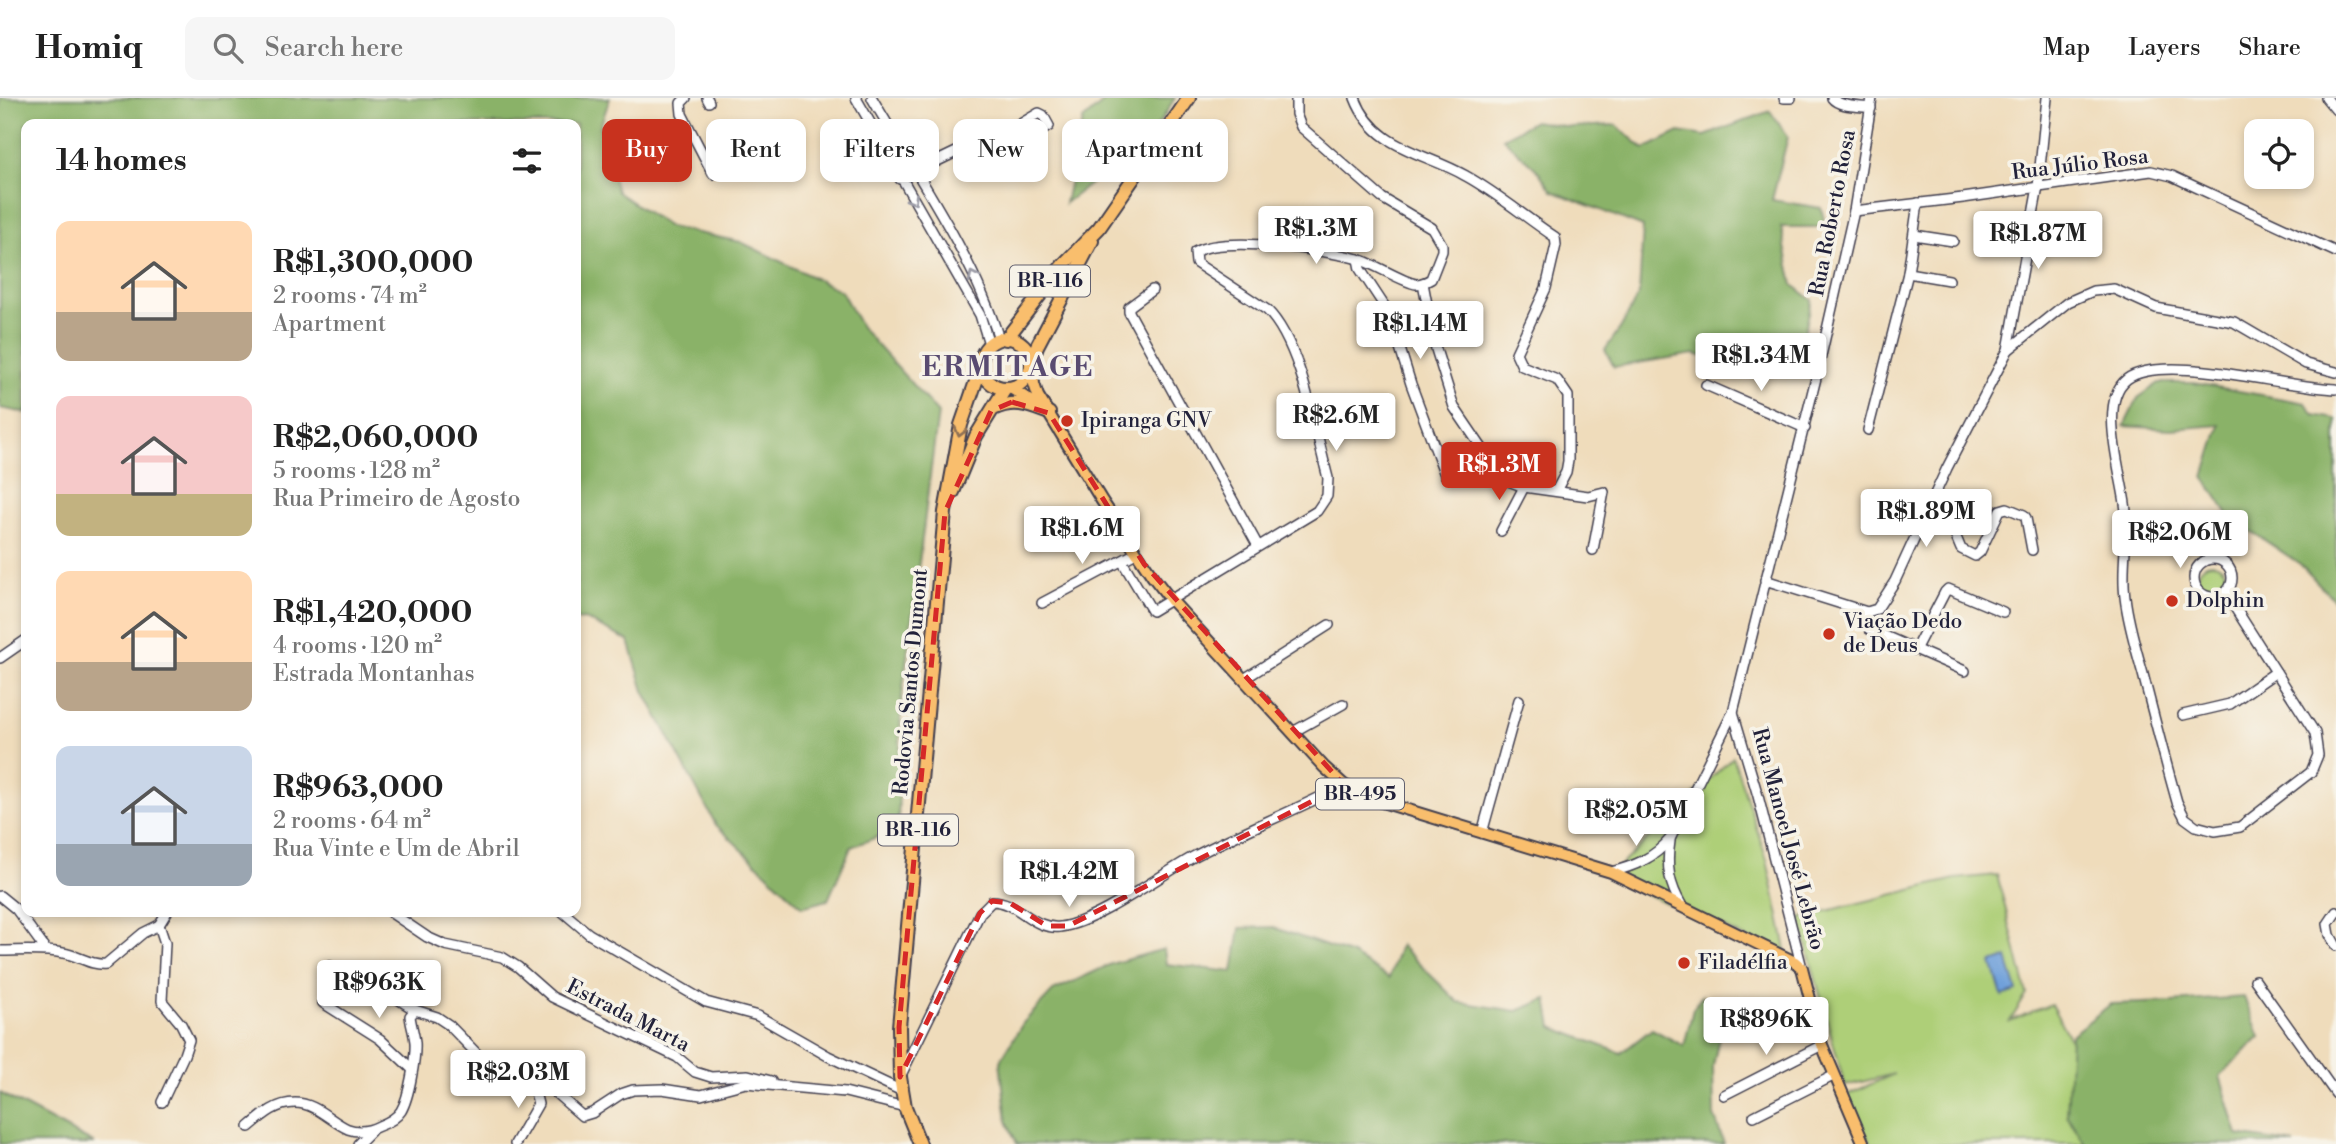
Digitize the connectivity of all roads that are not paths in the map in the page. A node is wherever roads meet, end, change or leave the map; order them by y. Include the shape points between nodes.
1 (686, 98) edge
2 (856, 98) edge
3 (872, 98) edge
4 (1189, 98) edge
5 (1296, 98) edge
6 (1355, 98) edge
7 (1784, 98) edge
8 (1791, 98) edge
9 (1832, 98) edge
10 (2047, 98) edge
11 (2326, 98) edge
12 (1871, 103) edge
13 (2336, 110) edge
14 (867, 119) edge
15 (884, 119) edge
16 (998, 137) joint
17 (706, 160) edge
18 (902, 182) edge
19 (920, 182) edge
20 (2038, 187) junction
21 (1919, 203) junction
22 (1854, 211) junction
23 (1099, 228) junction
24 (1914, 235) junction
25 (1953, 241) dead end
26 (2336, 252) edge
27 (1358, 259) junction
28 (1908, 272) junction
29 (1949, 280) dead end
30 (1423, 283) junction
31 (1152, 290) dead end
32 (998, 340) junction
33 (2008, 350) junction
34 (1032, 360) junction
35 (981, 367) junction
36 (2336, 372) edge
37 (1706, 385) dead end
38 (1008, 389) junction
39 (2336, 389) edge
40 (993, 409) junction
41 (1049, 412) junction
42 (1805, 428) junction
43 (1868, 430) dead end
44 (1446, 475) dead end
45 (1524, 487) junction
46 (1556, 491) junction
47 (1928, 511) junction
48 (945, 512) junction
49 (1501, 530) dead end
50 (1258, 546) junction
51 (1593, 550) dead end
52 (2032, 550) dead end
53 (1136, 553) junction
54 (1122, 561) junction
55 (1765, 580) junction
56 (2225, 592) junction
57 (1171, 600) junction
58 (1042, 603) dead end
59 (1867, 612) junction
60 (2003, 612) dead end
61 (1329, 625) dead end
62 (21, 643) edge
63 (1914, 650) junction
64 (0, 658) edge
65 (1965, 671) dead end
66 (2276, 672) junction
67 (1244, 679) junction
68 (1519, 700) dead end
69 (1343, 704) dead end
70 (1733, 712) junction
71 (2183, 715) dead end
72 (1293, 732) junction
73 (1344, 785) junction
74 (1482, 833) junction
75 (1670, 839) junction
76 (1611, 872) junction
77 (0, 897) edge
78 (1682, 906) junction
79 (2336, 912) edge
80 (21, 916) edge
81 (22, 917) edge
82 (164, 917) edge
83 (397, 917) edge
84 (569, 917) edge
85 (159, 925) junction
86 (2336, 946) edge
87 (46, 950) junction
88 (0, 951) edge
89 (330, 966) dead end
90 (1802, 968) junction
91 (2255, 980) dead end
92 (323, 1003) dead end
93 (415, 1010) junction
94 (1822, 1045) junction
95 (412, 1069) junction
96 (530, 1073) junction
97 (1833, 1076) junction
98 (901, 1077) junction
99 (786, 1086) junction
100 (902, 1091) junction
101 (2336, 1094) edge
102 (1724, 1095) dead end
103 (162, 1102) dead end
104 (905, 1107) junction
105 (1754, 1116) dead end
106 (249, 1127) dead end
107 (372, 1130) junction
108 (358, 1144) edge
109 (515, 1144) edge
110 (920, 1144) edge
111 (1864, 1144) edge

1 - 17 street via 681,103 682,114
2 - 14 street
3 - 15 street
4 - 23 highway, BR-116
5 - 30 street via 1296,114 1312,140 1382,198 1432,228 1442,251 1431,279
6 - 46 street via 1368,122 1407,152 1465,175 1555,237 1546,288 1516,353 1522,366 1557,380 1568,396 1568,461
7 - 8 street
9 - 12 street via 1840,104
10 - 20 street
11 - 13 street
12 - 22 street, Rua Roberto Rosa
16 - 16 street via 1039,113 1049,126 1011,151
18 -> 32 street
32 -> 19 street via 993,319 955,240
20 - 21 street, Rua Júlio Rosa
20 - 26 street, Rua Júlio Rosa via 2162,172
20 - 33 street
21 - 22 street, Rua Júlio Rosa
21 - 24 street
22 - 42 street, Rua Roberto Rosa
23 - 32 highway, BR-116
23 - 34 highway, BR-116
24 - 25 street
24 - 28 street
27 - 30 street via 1409,282
27 - 44 street via 1389,313
27 - 50 street via 1295,248 1231,245 1195,252 1196,263 1267,310 1282,327 1295,355 1328,478 1327,496 1317,511
28 - 29 street
28 - 43 street
30 - 45 street via 1435,346 1458,416 1503,479
31 - 50 street via 1129,307 1129,312
32 - 34 highway via 1021,345
32 - 35 highway, BR-116 via 980,359
33 - 36 street via 2068,302 2092,291 2114,289 2156,308 2234,322 2306,364
33 - 47 street
34 - 38 highway, BR-116 via 1027,379
34 - 41 main road, BR-495 via 1034,384
35 - 38 highway via 985,377
35 -> 48 highway, BR-116 via 961,425
37 - 42 street
38 - 40 highway, BR-116
38 - 41 main road, BR-495
39 - 66 street via 2164,369 2126,379 2112,404 2126,513 2123,571 2127,613 2177,802 2185,818 2196,826 2215,831 2240,827 2316,765 2315,733
40 - 41 highway via 1021,402
40 - 48 highway, BR-116 via 976,436
41 - 53 main road, BR-495
42 - 55 street, Rua Roberto Rosa
45 - 46 street
45 - 49 street
46 - 51 street via 1588,496 1604,492
47 - 52 street via 1948,518 1961,549 1975,556 2000,510 2007,508 2026,518
47 - 59 street via 1886,598 1877,609
48 - 98 highway, Rodovia Santos Dumont / BR-116 via 899,1027
50 - 57 street
53 - 54 street
53 - 57 main road, BR-495
54 - 57 street via 1151,611
54 - 58 street
55 - 59 street
55 - 70 street, Rua Manoel José Lebrão
56 - 56 street via 2231,576 2227,566 2217,559 2200,563 2193,580 2200,592 2213,597
56 - 66 street
57 - 67 main road, BR-495
59 - 63 street via 1869,629
60 - 63 street via 1948,589
61 - 67 street
62 - 64 street
63 - 65 street
66 - 71 street via 2230,704
67 - 72 main road, BR-495
68 - 74 street
69 - 72 street
70 - 75 street
70 - 90 street, Rua Manoel José Lebrão
72 - 73 main road, BR-495
73 - 74 main road, BR-495 via 1392,807
73 - 98 street via 1193,857 1068,926 1047,926 1024,916 1010,903 992,901 980,913
74 - 76 main road, BR-495
75 - 76 street via 1639,864
75 - 78 street via 1667,867
76 - 78 main road, BR-495
77 - 80 street
78 - 90 main road, BR-495
79 - 86 street via 2329,923
81 - 87 street
82 - 85 street
83 - 99 street, Estrada Marta via 445,945 510,961 552,997 677,1057 695,1073 748,1075
84 - 100 street via 589,934 706,1002 758,1016
85 - 87 street via 106,964
85 - 103 street via 165,943 162,1001 189,1040
87 - 88 street
89 - 93 street via 359,989 393,996
90 - 94 main road, Rua Manoel José Lebrão
91 - 101 street
92 - 95 street via 380,1039
93 - 95 street via 410,1016 415,1045
93 - 96 street via 449,1025 480,1057
94 - 97 main road, Rua Manoel José Lebrão
94 - 102 street
95 - 107 street via 401,1111
96 - 99 street via 582,1116 641,1088 701,1095 746,1083
96 - 109 street via 538,1104
97 - 105 street
97 - 111 main road, Rua Manoel José Lebrão
98 - 100 highway, Rodovia Santos Dumont / BR-116
99 - 104 street via 845,1092
100 - 104 highway, Rodovia Santos Dumont / BR-116
104 - 110 highway, Rodovia Santos Dumont / BR-116
106 - 107 street via 270,1109 295,1103 312,1106 349,1129
107 - 108 street

